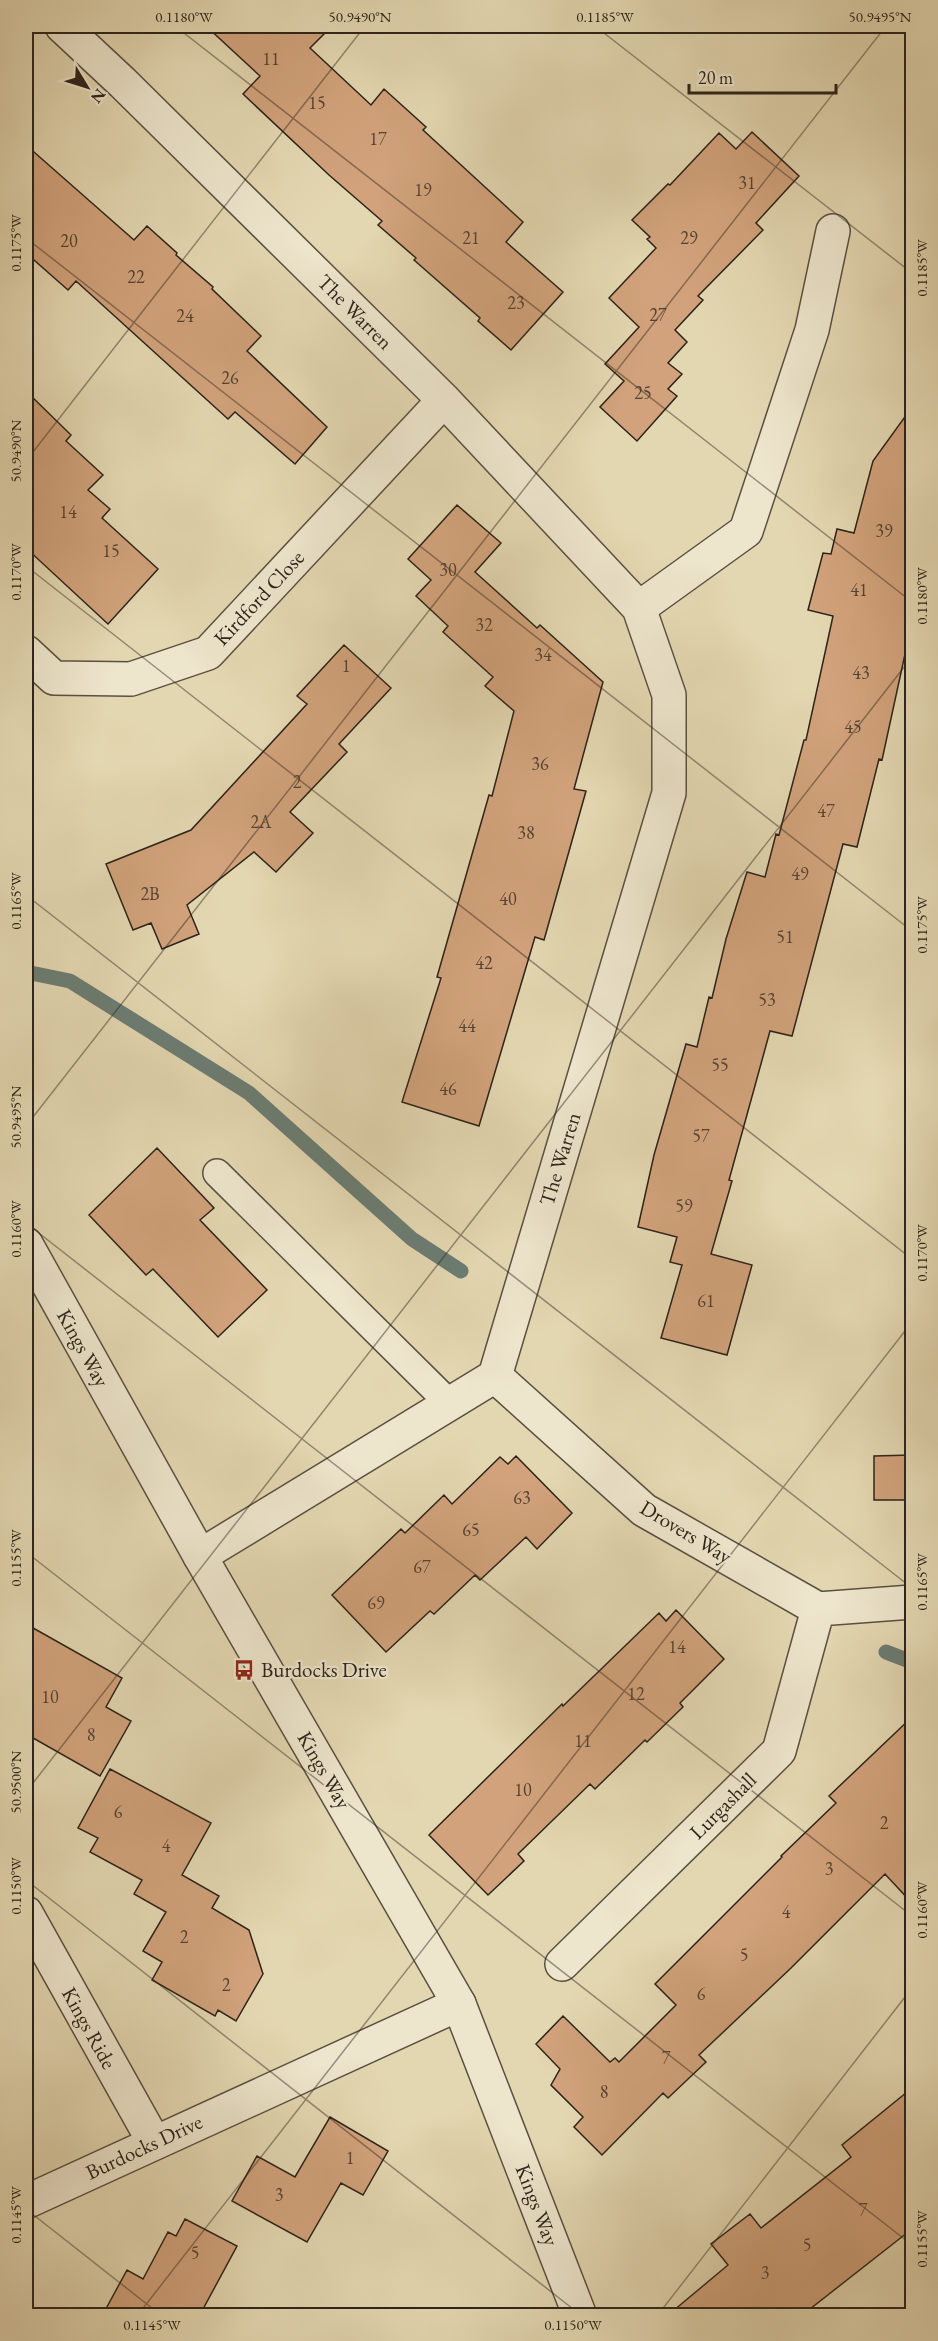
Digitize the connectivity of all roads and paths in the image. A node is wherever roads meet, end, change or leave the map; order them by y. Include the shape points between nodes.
1 (62, 26) edge
2 (833, 231) dead end
3 (444, 400) junction
4 (639, 608) junction
5 (26, 652) edge
6 (217, 1173) dead end
7 (26, 1244) edge
8 (495, 1376) junction
9 (451, 1405) junction
10 (200, 1556) junction
11 (912, 1602) edge
12 (818, 1609) junction
13 (26, 1913) edge
14 (562, 1964) dead end
15 (459, 2004) junction
16 (154, 2142) junction
17 (26, 2202) edge
18 (580, 2316) edge

1 - 3 street, The Warren
2 - 4 street via 812,330 746,531
3 - 4 street, The Warren
3 - 5 street, Kirdford Close via 208,653 131,679 54,678
4 - 8 street, The Warren via 669,695 669,793
6 - 9 lane
7 - 10 street, Kings Way
8 - 9 street
8 - 12 street, Drovers Way via 645,1510
9 - 10 street
10 - 15 street, Kings Way
11 - 12 street
12 - 14 street, Lurgashall via 779,1751
13 - 16 street, Kings Ride
15 - 16 street, Burdocks Drive
15 - 18 street, Kings Way
16 - 17 street, Burdocks Drive

